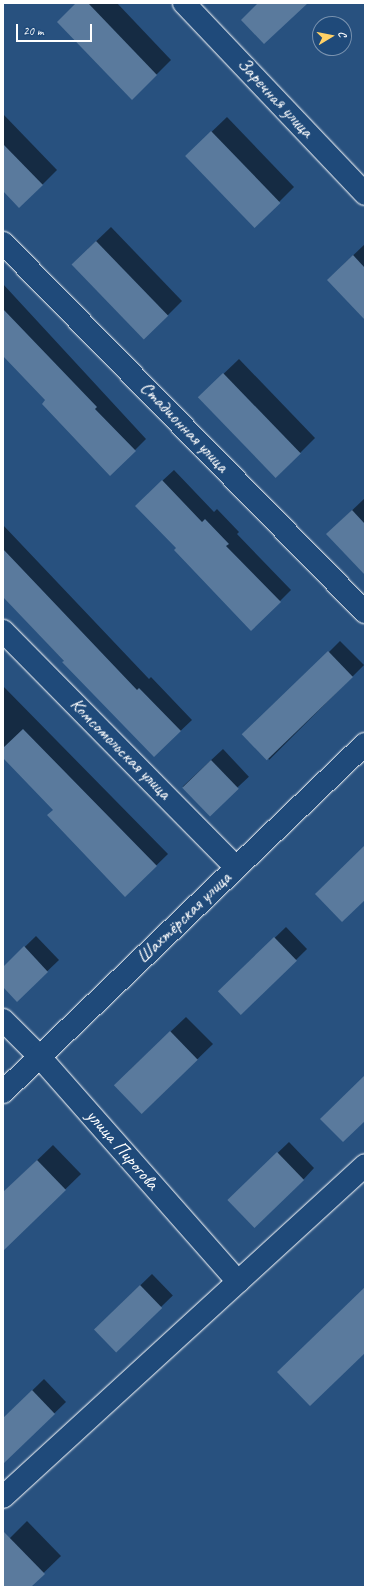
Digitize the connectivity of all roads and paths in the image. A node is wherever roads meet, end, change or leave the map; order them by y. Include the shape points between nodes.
1 (184, 3) edge
2 (365, 194) edge
3 (3, 243) edge
4 (365, 612) edge
5 (3, 631) edge
6 (365, 744) edge
7 (236, 867) junction
8 (3, 1020) edge
9 (39, 1056) junction
10 (3, 1092) edge
11 (365, 1165) edge
12 (238, 1282) junction
13 (3, 1497) edge

1 - 2 street, Заречная улица
3 - 4 street, Стадионная улица
5 - 7 street, Комсомольская улица
6 - 7 street, Шахтёрская улица
7 - 9 street, Шахтёрская улица
8 - 9 street, улица Пирогова
9 - 10 street, Шахтёрская улица
9 - 12 street, улица Пирогова
11 - 12 street
12 - 13 street

